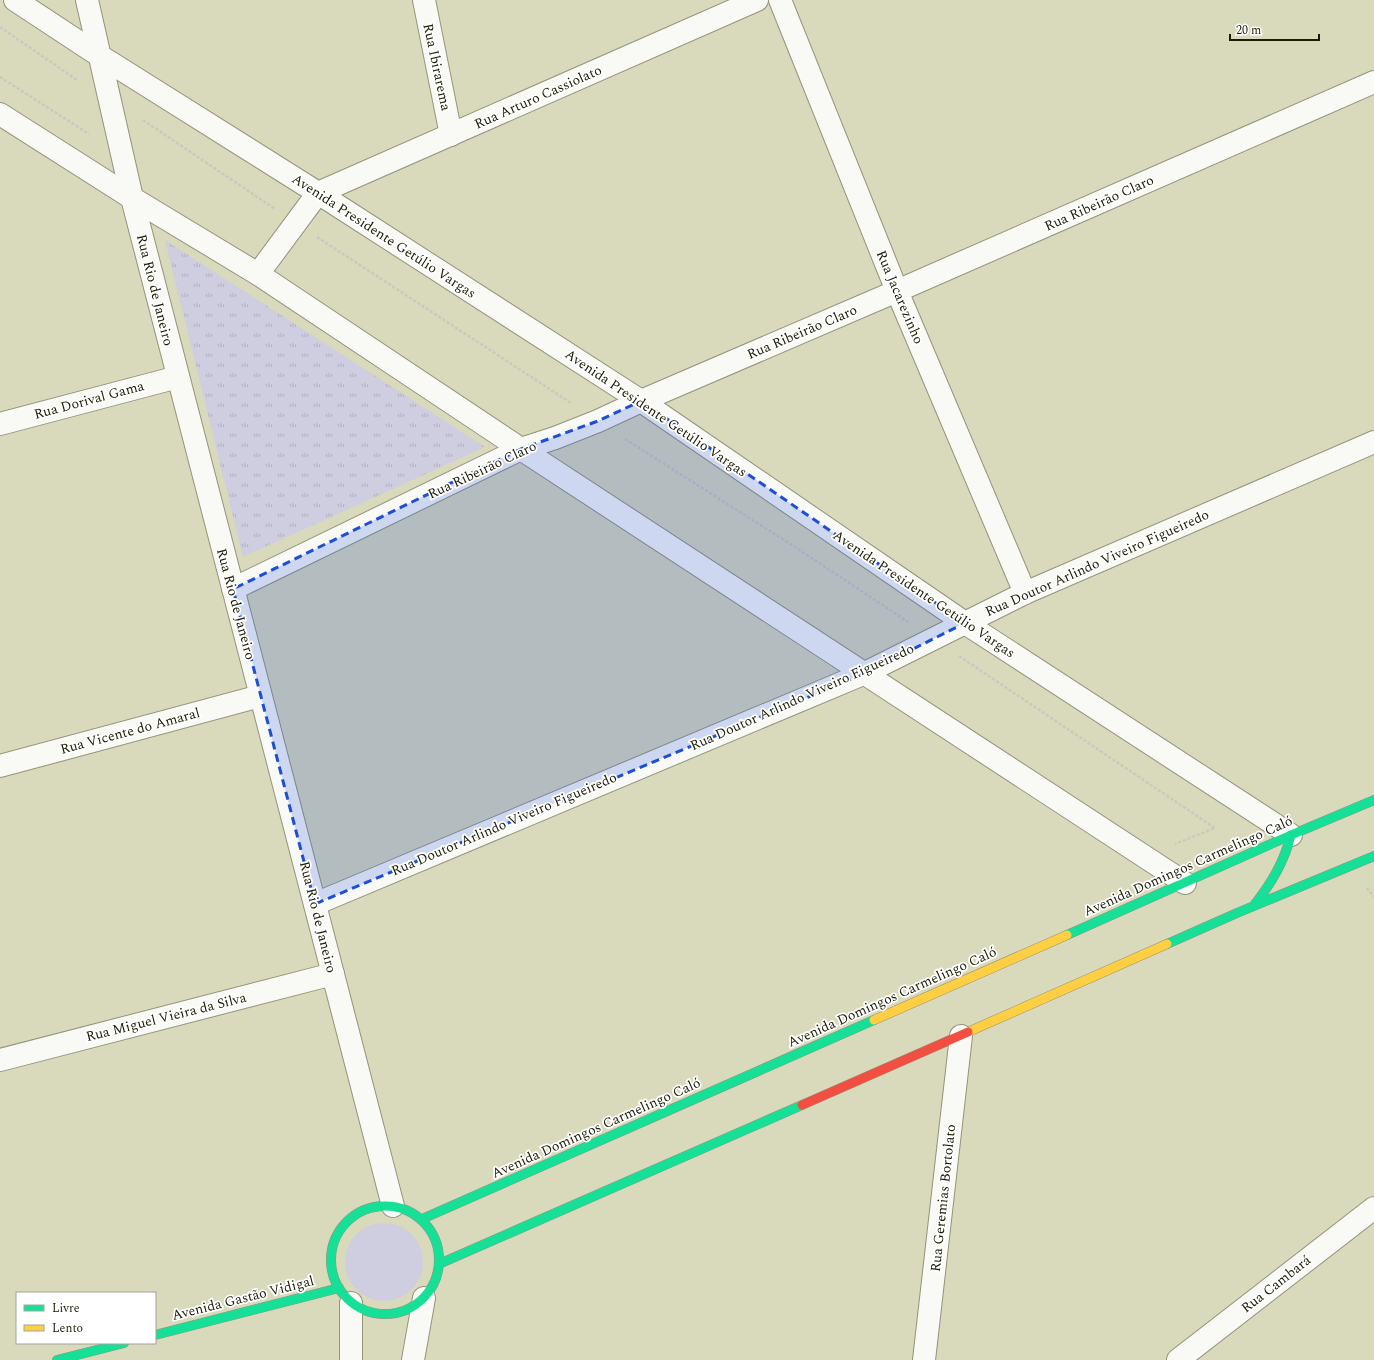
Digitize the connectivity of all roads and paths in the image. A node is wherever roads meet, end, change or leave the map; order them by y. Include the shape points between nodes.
1 (15, 0) edge
2 (87, 0) edge
3 (424, 0) edge
4 (757, 0) edge
5 (780, 0) edge
6 (0, 27) edge
7 (100, 56) junction
8 (0, 76) edge
9 (1374, 82) edge
10 (109, 98) junction
11 (0, 114) edge
12 (451, 134) junction
13 (122, 156) junction
14 (318, 193) junction
15 (132, 198) junction
16 (295, 222) junction
17 (258, 274) junction
18 (897, 291) junction
19 (178, 377) junction
20 (641, 401) junction
21 (598, 421) junction
22 (0, 424) edge
23 (1374, 442) edge
24 (521, 449) junction
25 (233, 589) junction
26 (1025, 592) junction
27 (965, 623) junction
28 (933, 639) junction
29 (863, 674) junction
30 (260, 696) junction
31 (0, 766) edge
32 (1374, 800) edge
33 (1291, 835) junction
34 (1169, 840) dead end
35 (1374, 856) edge
36 (1185, 883) junction
37 (314, 904) junction
38 (1254, 905) junction
39 (333, 974) junction
40 (961, 1036) junction
41 (0, 1060) edge
42 (393, 1206) junction
43 (1374, 1208) edge
44 (422, 1219) junction
45 (439, 1264) junction
46 (345, 1296) junction
47 (424, 1298) junction
48 (156, 1335) edge
49 (120, 1344) edge
50 (57, 1360) edge
51 (351, 1360) edge
52 (414, 1360) edge
53 (924, 1360) edge
54 (1178, 1360) edge

1 - 7 street, Avenida Presidente Getúlio Vargas
2 - 7 street, Rua Rio de Janeiro
3 - 12 street, Rua Ibirarema
4 - 12 street, Rua Arturo Cassiolato
5 - 18 street, Rua Jacarezinho
6 - 10 path via 77,80
7 - 10 street, Rua Rio de Janeiro
7 - 14 street, Avenida Presidente Getúlio Vargas
8 - 13 path
9 - 18 street, Rua Ribeirão Claro
10 - 13 street, Rua Rio de Janeiro
10 - 16 path
11 - 15 street
12 - 14 street, Rua Arturo Cassiolato
13 - 15 street, Rua Rio de Janeiro
14 - 16 street
14 - 20 street, Avenida Presidente Getúlio Vargas
15 - 17 street
15 - 19 street, Rua Rio de Janeiro
16 - 17 street
16 - 21 path
17 - 24 street
18 - 20 street, Rua Ribeirão Claro
18 - 26 street, Rua Jacarezinho
19 - 22 street, Rua Dorival Gama
19 - 25 street, Rua Rio de Janeiro
20 - 21 street, Rua Ribeirão Claro
20 - 27 street, Avenida Presidente Getúlio Vargas
21 - 24 street, Rua Ribeirão Claro
21 - 28 path
23 - 26 street, Rua Doutor Arlindo Viveiro Figueiredo
24 - 25 street, Rua Ribeirão Claro
24 - 29 street
25 - 30 street, Rua Rio de Janeiro
26 - 27 street, Rua Doutor Arlindo Viveiro Figueiredo
27 - 28 street, Rua Doutor Arlindo Viveiro Figueiredo
27 - 33 street, Avenida Presidente Getúlio Vargas
28 - 29 street, Rua Doutor Arlindo Viveiro Figueiredo
28 - 34 path via 1215,828 1176,844
29 - 36 street
29 - 37 street, Rua Doutor Arlindo Viveiro Figueiredo
30 - 31 street, Rua Vicente do Amaral
30 - 37 street, Rua Rio de Janeiro
32 - 33 street, Avenida Domingos Carmelingo Caló
33 - 36 street, Avenida Domingos Carmelingo Caló
33 - 38 street via 1279,870
35 - 38 street
36 - 44 street, Avenida Domingos Carmelingo Caló
37 - 39 street, Rua Rio de Janeiro
38 - 40 street
39 - 41 street, Rua Miguel Vieira da Silva
39 - 42 street, Rua Rio de Janeiro
40 - 45 street
40 - 53 street, Rua Geremias Bortolato
42 - 44 street via 408,1210
42 - 46 street via 372,1207 353,1216 339,1231 332,1250 332,1270
43 - 54 street, Rua Cambará
44 - 45 street via 432,1232 438,1248
45 - 47 street via 435,1282
46 - 47 street via 369,1312 388,1314 408,1310
46 - 48 street, Avenida Gastão Vidigal
46 - 51 street
47 - 52 street
49 - 50 street

